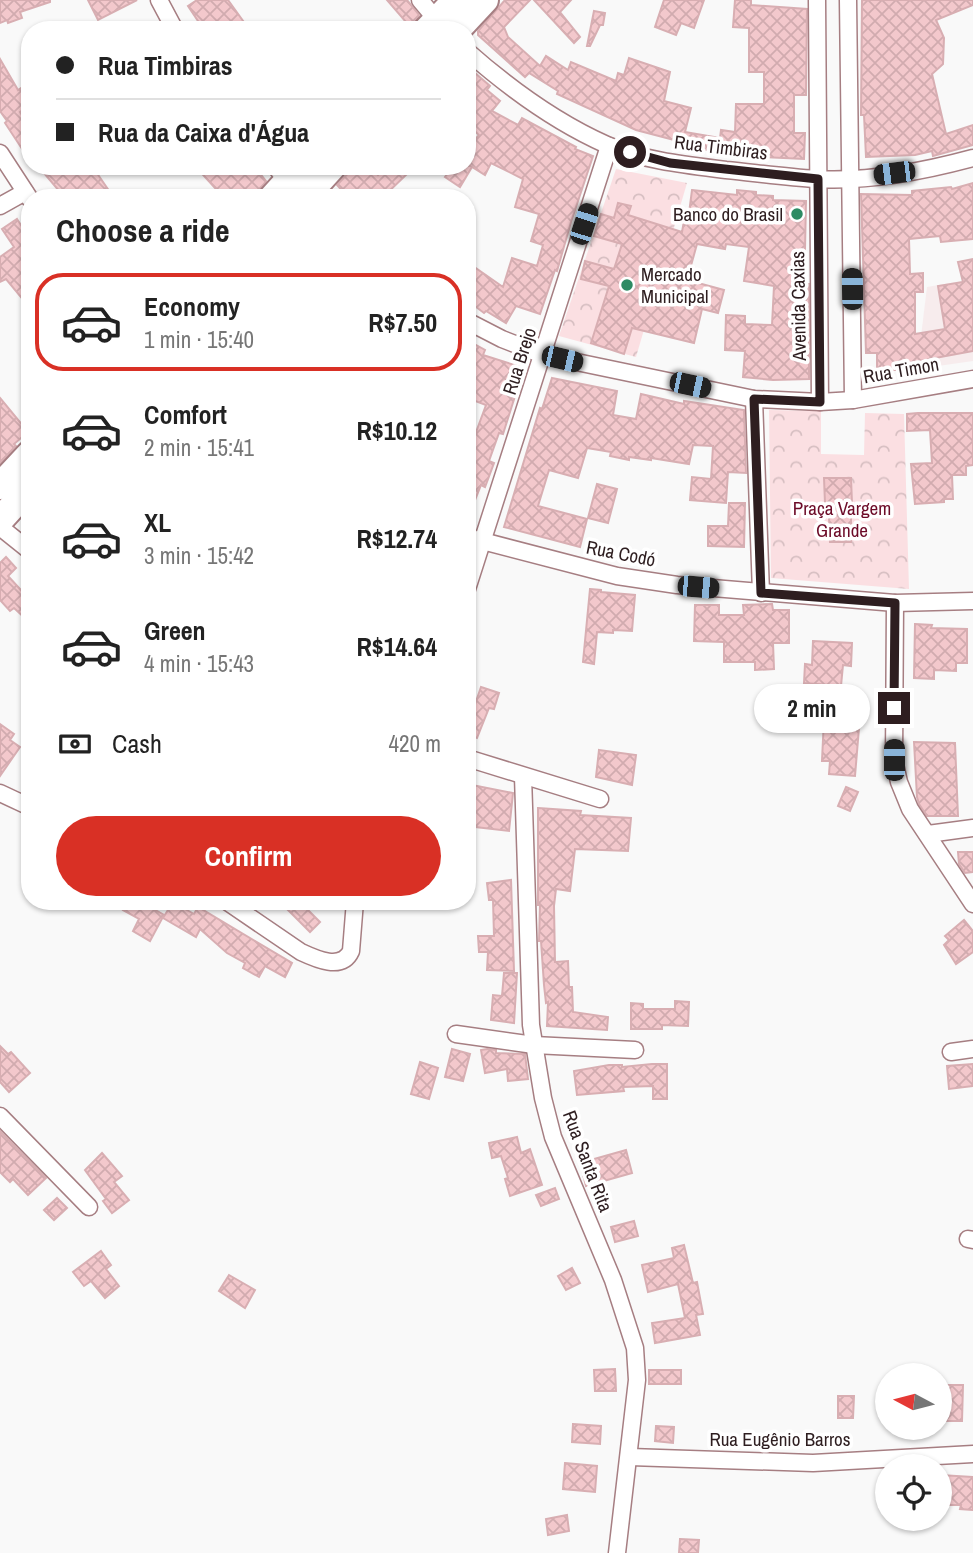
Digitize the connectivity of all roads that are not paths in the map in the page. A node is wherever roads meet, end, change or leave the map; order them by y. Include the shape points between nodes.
1 (159, 0) edge
2 (456, 0) edge
3 (485, 0) edge
4 (817, 0) edge
5 (848, 0) edge
6 (171, 21) edge
7 (438, 21) edge
8 (439, 21) edge
9 (476, 59) edge
10 (609, 146) junction
11 (0, 153) edge
12 (973, 158) edge
13 (312, 175) edge
14 (834, 179) junction
15 (290, 185) edge
16 (23, 189) edge
17 (21, 197) edge
18 (0, 206) edge
19 (476, 326) edge
20 (543, 355) junction
21 (973, 379) edge
22 (754, 399) junction
23 (837, 402) junction
24 (21, 464) edge
25 (0, 486) edge
26 (21, 497) edge
27 (0, 520) edge
28 (0, 527) edge
29 (476, 534) edge
30 (476, 540) edge
31 (21, 544) edge
32 (761, 593) junction
33 (973, 601) edge
34 (895, 603) junction
35 (476, 761) edge
36 (523, 776) junction
37 (0, 793) edge
38 (600, 799) dead end
39 (21, 803) edge
40 (973, 828) edge
41 (928, 834) junction
42 (973, 904) edge
43 (239, 910) edge
44 (354, 910) edge
45 (456, 1034) dead end
46 (534, 1045) junction
47 (635, 1049) dead end
48 (973, 1049) edge
49 (951, 1052) dead end
50 (0, 1116) edge
51 (89, 1207) dead end
52 (973, 1454) edge
53 (629, 1457) junction
54 (617, 1553) edge

1 - 6 street
2 - 7 main road
3 - 8 main road
4 - 14 street, Avenida Caxias
5 - 14 street, Avenida Caxias
9 - 10 street, Rua Timbiras via 557,120
10 - 14 street, Rua Timbiras via 670,163
10 - 20 street, Rua Brejo
11 - 16 street
12 - 14 street, Rua Timbiras via 937,167
13 - 15 main road
14 - 23 street, Avenida Caxias
14 - 23 street, Avenida Caxias
17 - 18 street
19 - 20 street, Rua Timon
20 - 22 street, Rua Timon
20 - 29 street, Rua Brejo
21 - 23 street, Rua Timon
22 - 23 street, Rua Timon
22 - 32 street
24 - 25 main road
26 - 27 main road
28 - 31 street
30 - 32 street, Rua Codó via 617,576
32 - 34 street, Rua Codó
33 - 34 street, Rua Codó
34 - 41 street via 894,760 909,809
35 - 36 street
36 - 38 street
36 - 46 street, Rua Santa Rita
37 - 39 street
40 - 41 street
41 - 42 street
43 - 44 street via 301,952 336,962 349,957
45 - 46 street
46 - 47 street
46 - 53 street, Rua Santa Rita via 554,1137 613,1280 635,1348 637,1380
48 - 49 street
50 - 51 street
52 - 53 street, Rua Eugênio Barros via 813,1463
53 - 54 street, Rua Santa Rita

